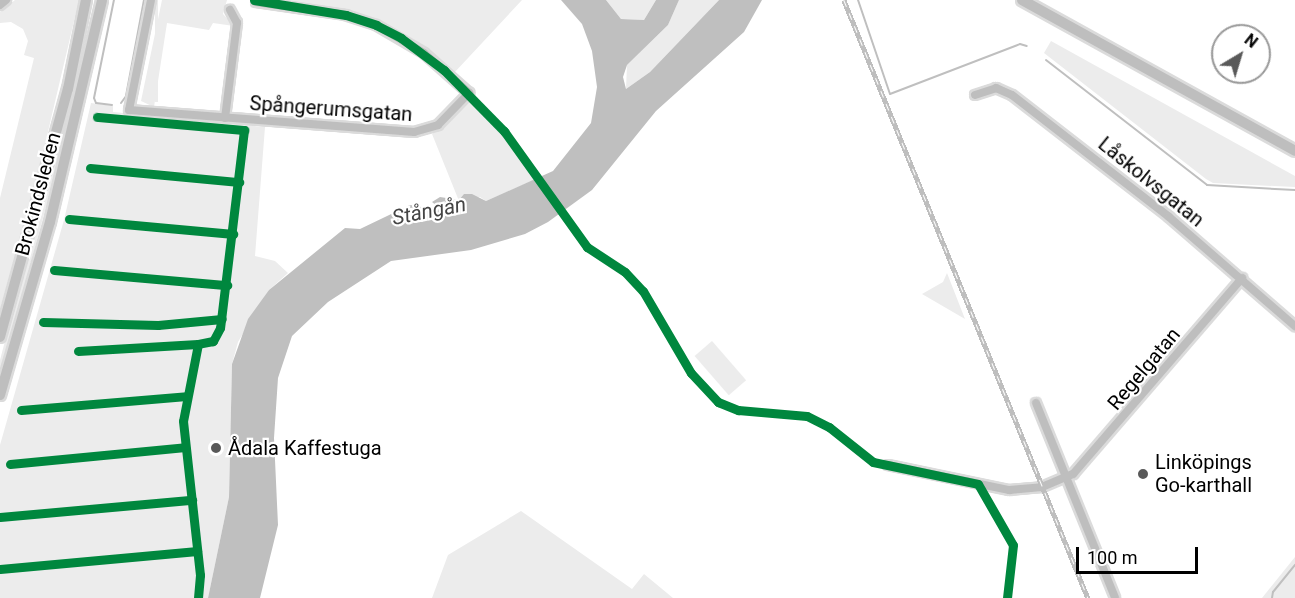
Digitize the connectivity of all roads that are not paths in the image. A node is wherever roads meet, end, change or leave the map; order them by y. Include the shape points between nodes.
1 (6, 0) edge
2 (86, 0) edge
3 (102, 0) edge
4 (151, 0) edge
5 (1022, 0) edge
6 (256, 2) dead end
7 (0, 5) edge
8 (230, 10) dead end
9 (975, 95) dead end
10 (225, 118) junction
11 (1295, 151) edge
12 (1242, 278) junction
13 (1295, 326) edge
14 (0, 337) edge
15 (0, 394) edge
16 (1036, 403) dead end
17 (888, 465) dead end
18 (1066, 477) junction
19 (1115, 598) edge

1 - 7 street
2 - 14 main road, Brokindsleden via 68,89
3 - 15 main road, Brokindsleden via 50,222
4 - 10 street, Spångerumsgatan via 129,110
5 - 11 main road
6 - 10 street, Spångerumsgatan via 346,15 376,26 424,53 469,93 427,131
8 - 10 street, Spångerumsgatan via 237,23
9 - 12 street, Låskolvsgatan via 996,88 1012,95
12 - 13 street, Låskolvsgatan
12 - 18 street, Regelgatan via 1083,466
16 - 18 street
17 - 18 street, Regelgatan via 1009,490 1032,489
18 - 19 street

